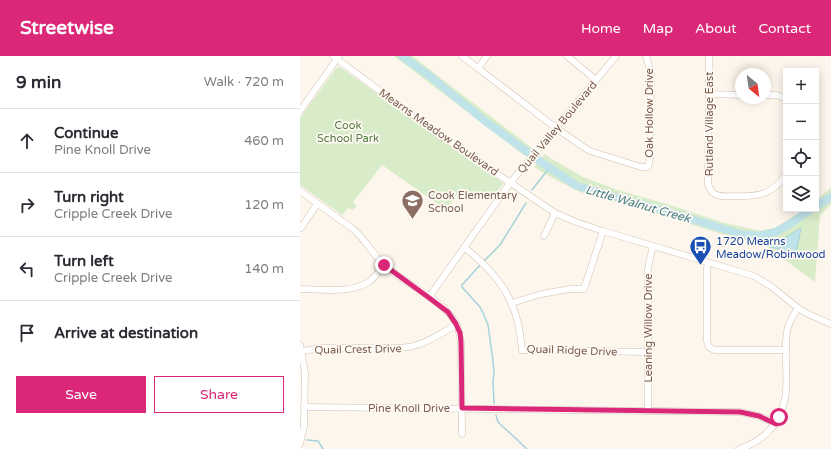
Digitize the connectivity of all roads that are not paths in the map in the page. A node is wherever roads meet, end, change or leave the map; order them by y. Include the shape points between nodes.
1 (462, 56) edge
2 (487, 56) edge
3 (567, 56) edge
4 (616, 56) edge
5 (646, 56) edge
6 (709, 56) edge
7 (336, 57) edge
8 (478, 68) junction
9 (596, 80) junction
10 (709, 94) junction
11 (735, 95) edge
12 (771, 95) edge
13 (783, 98) edge
14 (300, 111) edge
15 (556, 128) junction
16 (784, 176) edge
17 (510, 183) junction
18 (300, 191) edge
19 (317, 204) junction
20 (555, 213) junction
21 (301, 228) dead end
22 (603, 231) junction
23 (544, 236) dead end
24 (653, 246) junction
25 (464, 247) junction
26 (708, 263) junction
27 (384, 265) junction
28 (300, 289) edge
29 (428, 297) junction
30 (512, 303) junction
31 (798, 308) junction
32 (456, 324) junction
33 (831, 324) edge
34 (301, 348) edge
35 (786, 350) junction
36 (648, 352) junction
37 (304, 407) junction
38 (462, 408) junction
39 (648, 411) junction
40 (776, 424) junction
41 (462, 434) dead end
42 (300, 444) edge
43 (748, 448) edge
44 (739, 449) edge

1 - 8 street, Oak Hollow Drive
2 - 8 street
3 - 9 street
4 - 9 street, Quail Valley Boulevard
5 - 15 street, Oak Hollow Drive via 651,73 648,167 590,151
6 - 10 street, Rutland Village East
7 - 14 street
7 - 17 street, Mearns Meadow Boulevard via 431,129
8 - 15 street, Oak Hollow Drive
9 - 15 street, Quail Valley Boulevard
10 - 11 street
10 - 16 street, Rutland Village East via 708,184 712,192 719,196 751,197 769,192
12 - 13 street
15 - 17 street, Quail Valley Boulevard
17 - 20 street, Mearns Meadow Boulevard
17 - 25 street, Quail Valley Boulevard
18 - 19 street
19 - 21 street
19 - 27 street via 359,234
20 - 22 street, Mearns Meadow Boulevard
20 - 23 street
22 - 24 street, Mearns Meadow Boulevard
22 - 30 street via 584,289 541,294
24 - 26 street, Mearns Meadow Boulevard
24 - 36 street, Leaning Willow Drive via 648,271
25 - 29 street, Quail Valley Boulevard
25 - 30 street, Quail Ridge Drive via 482,262
26 - 31 street, Mearns Meadow Boulevard via 754,276
26 - 35 street via 709,347 714,350
27 - 28 street via 373,278 357,288
27 - 29 street
29 - 32 street via 448,312
30 - 36 street, Quail Ridge Drive via 522,350
31 - 33 street, Mearns Meadow Boulevard
31 - 35 street via 788,328
32 - 34 street, Quail Crest Drive via 426,342 409,347
32 - 38 street via 461,342
34 - 37 street
35 - 40 street via 785,396
36 - 39 street, Leaning Willow Drive
37 - 38 street, Pine Knoll Drive
37 - 42 street via 304,426
38 - 39 street, Pine Knoll Drive
38 - 41 street
39 - 40 street, Pine Knoll Drive via 740,412 759,416
40 - 43 street
43 - 44 street

